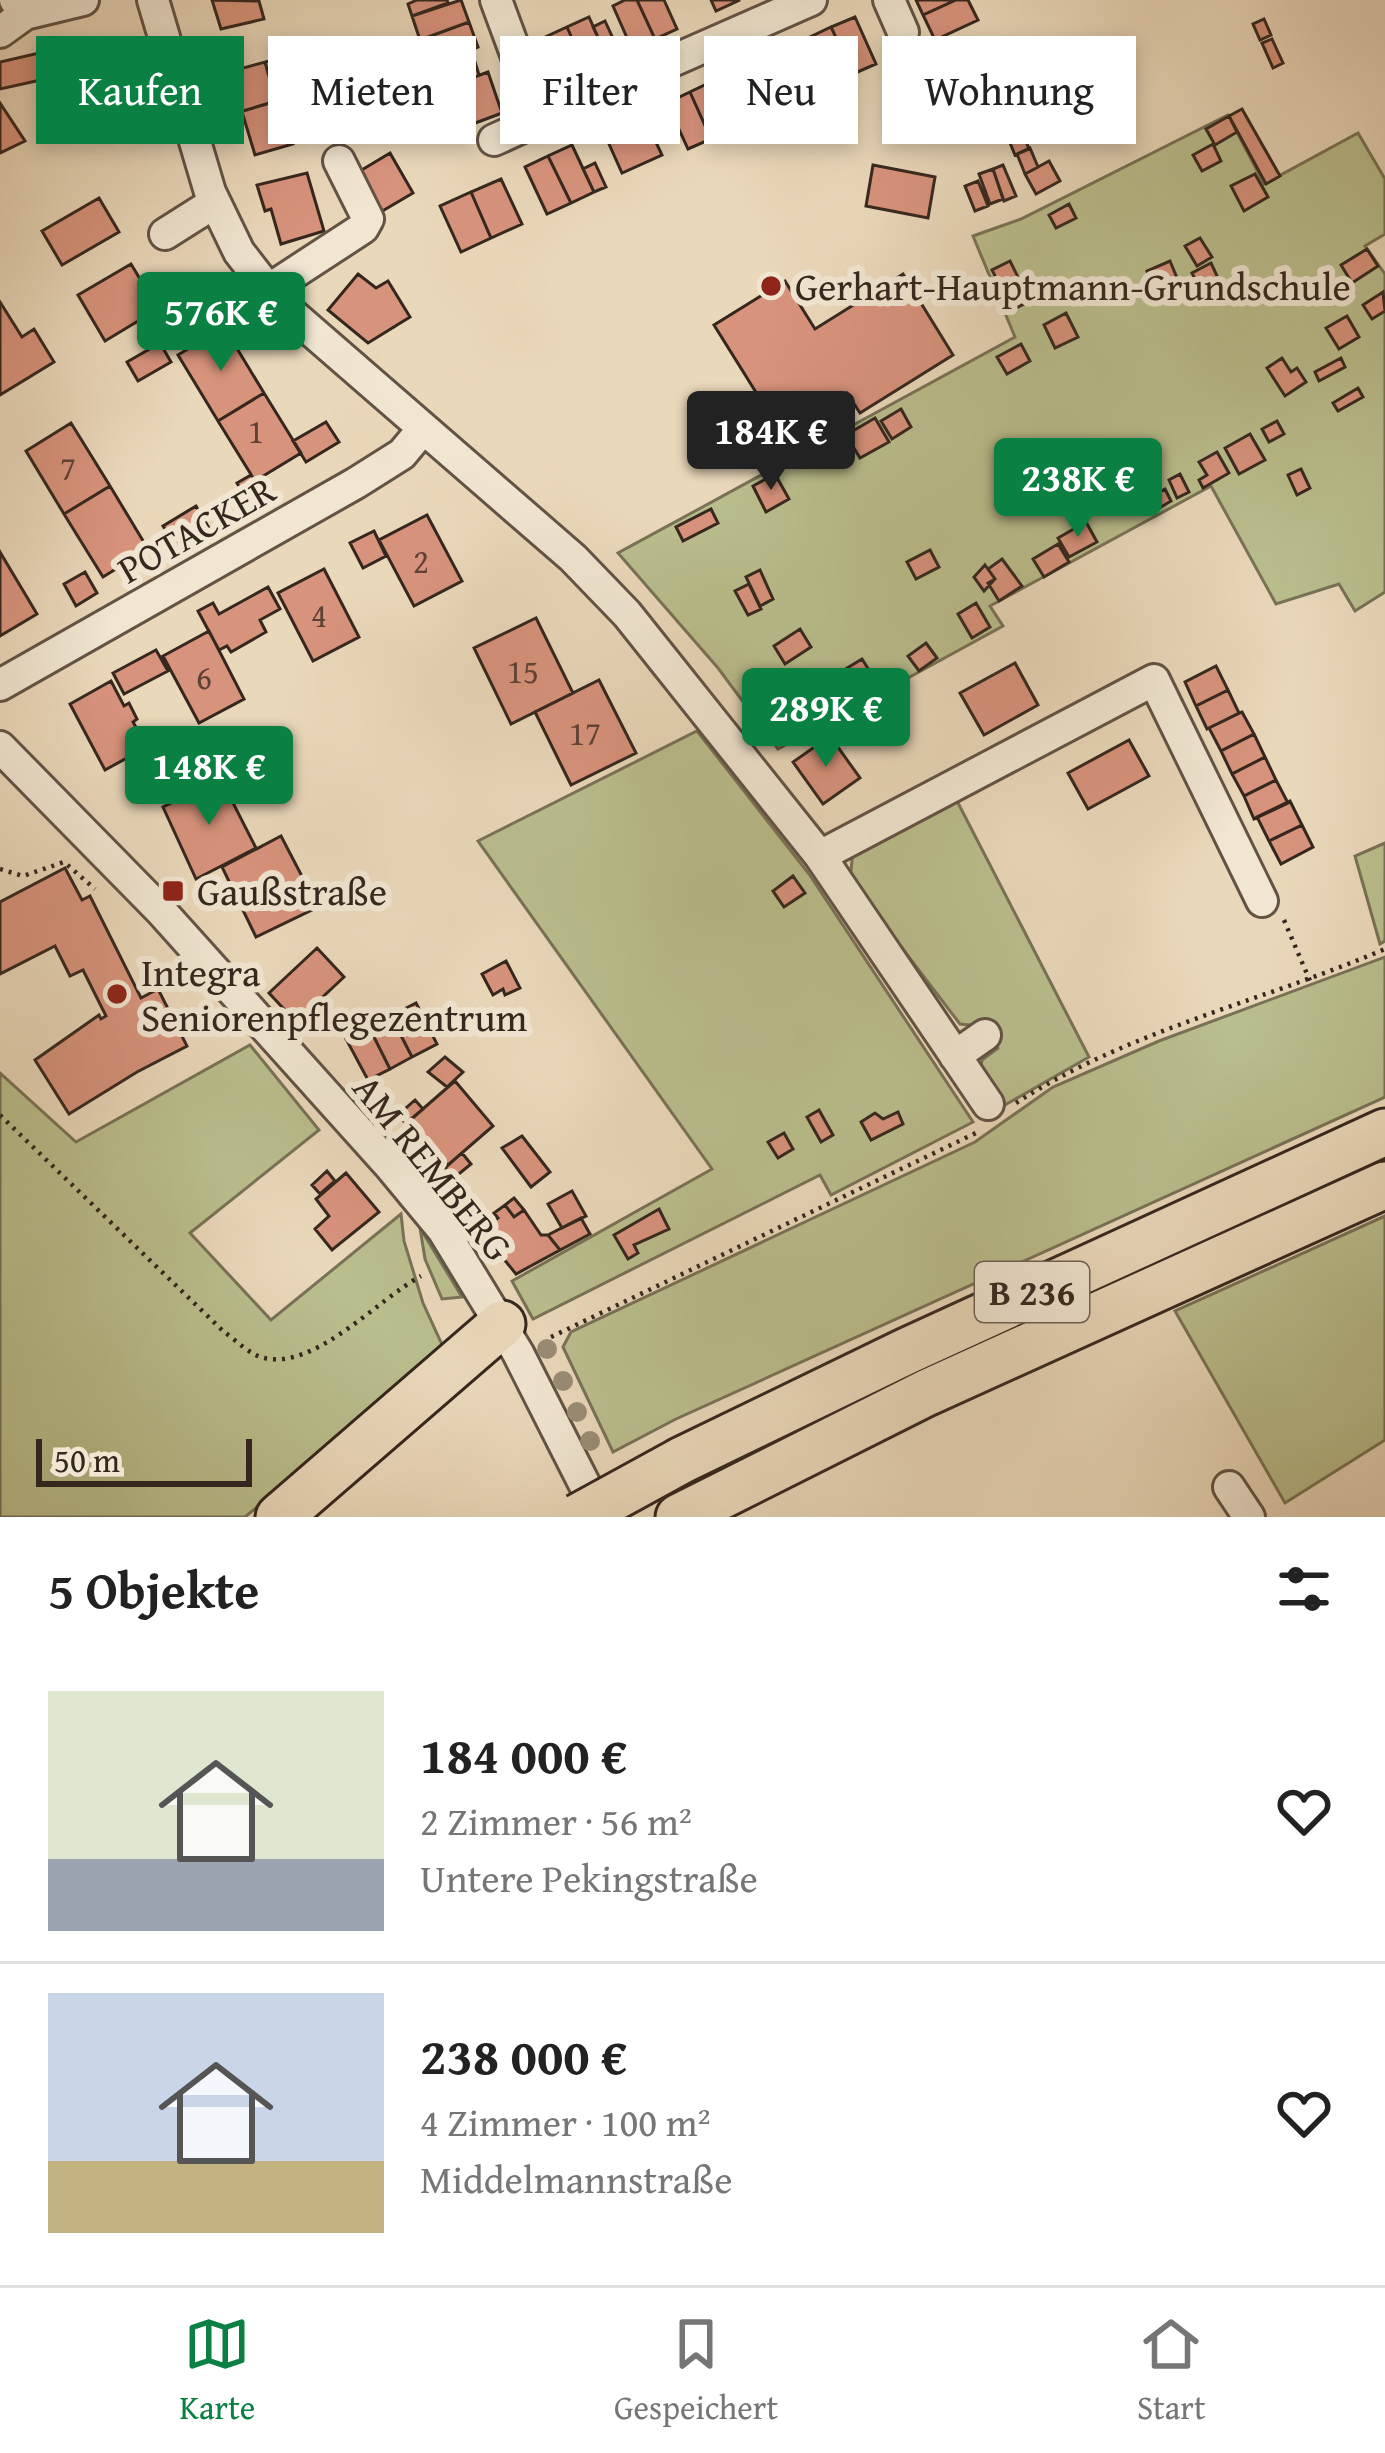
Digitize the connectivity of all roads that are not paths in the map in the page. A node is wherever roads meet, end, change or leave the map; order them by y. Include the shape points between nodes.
1 (83, 0) edge
2 (153, 0) edge
3 (496, 0) edge
4 (811, 0) edge
5 (889, 0) edge
6 (13, 15) edge
7 (903, 32) dead end
8 (509, 36) edge
9 (680, 58) edge
10 (500, 137) edge
11 (494, 140) dead end
12 (339, 161) dead end
13 (214, 202) junction
14 (165, 234) dead end
15 (268, 290) junction
16 (422, 430) junction
17 (0, 685) edge
18 (0, 747) edge
19 (820, 856) junction
20 (1262, 902) road end
21 (985, 1035) dead end
22 (955, 1056) junction
23 (995, 1112) road end
24 (1385, 1132) edge
25 (1385, 1185) edge
26 (502, 1324) junction
27 (1229, 1487) dead end
28 (689, 1512) edge
29 (279, 1517) edge
30 (578, 1517) edge
31 (602, 1517) edge
32 (1247, 1517) edge

1 - 6 street
2 - 13 street
3 - 8 street
4 - 9 street
5 - 7 street
10 - 11 street
12 - 15 street via 368,219
13 - 14 street
13 - 15 street
15 - 16 street
16 - 17 street, POTACKER via 402,454 356,483
16 - 19 street via 628,614
18 - 26 street, AM REMBERG via 161,910 390,1166
19 - 20 street via 1154,680
19 - 22 street
21 - 22 street
22 - 23 street
24 - 30 highway, B 236, bridge via 907,1351
25 - 28 highway, B 236 via 926,1394
26 - 29 highway
26 - 31 street, AM REMBERG
27 - 32 street

